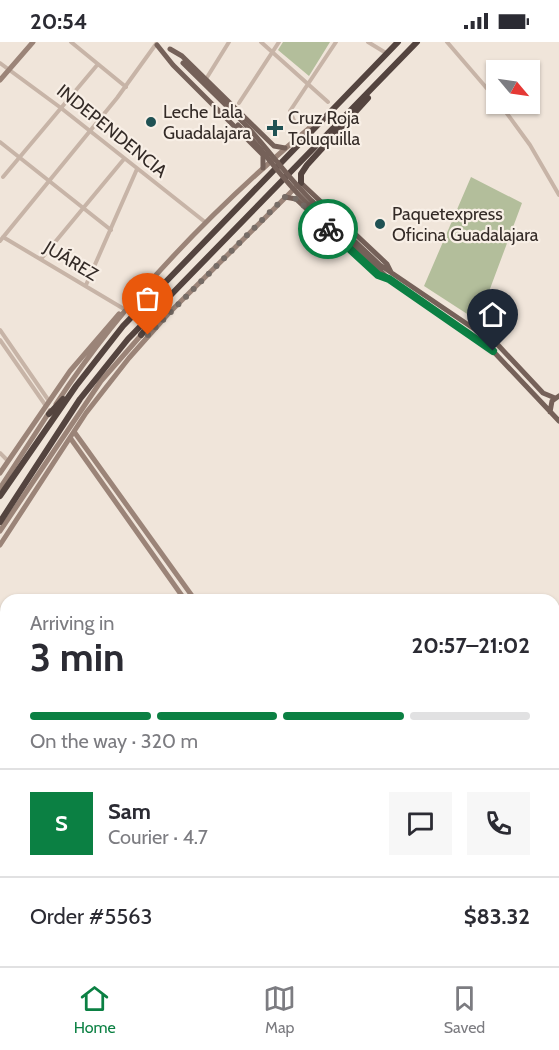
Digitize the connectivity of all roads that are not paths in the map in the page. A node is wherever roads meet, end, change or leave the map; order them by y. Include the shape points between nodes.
1 (33, 42) edge
2 (71, 42) edge
3 (164, 42) edge
4 (229, 42) edge
5 (261, 42) edge
6 (279, 42) edge
7 (336, 42) edge
8 (368, 42) edge
9 (398, 42) edge
10 (417, 42) edge
11 (447, 42) edge
12 (156, 43) edge
13 (170, 49) junction
14 (272, 52) junction
15 (387, 53) junction
16 (0, 63) edge
17 (98, 64) junction
18 (9, 69) junction
19 (385, 75) junction
20 (206, 79) junction
21 (0, 80) edge
22 (308, 83) junction
23 (126, 87) junction
24 (486, 87) edge
25 (328, 102) dead end
26 (239, 103) dead end
27 (61, 108) junction
28 (507, 114) edge
29 (323, 117) junction
30 (240, 123) junction
31 (250, 123) junction
32 (295, 123) dead end
33 (90, 131) junction
34 (240, 132) junction
35 (264, 137) junction
36 (0, 142) edge
37 (255, 147) junction
38 (285, 148) junction
39 (20, 157) junction
40 (124, 159) junction
41 (263, 168) junction
42 (137, 169) junction
43 (3, 177) dead end
44 (49, 181) junction
45 (301, 183) junction
46 (309, 192) junction
47 (559, 195) edge
48 (285, 197) junction
49 (300, 202) junction
50 (84, 208) junction
51 (206, 223) junction
52 (111, 230) junction
53 (2, 239) edge
54 (41, 259) junction
55 (391, 276) junction
56 (185, 281) junction
57 (86, 285) junction
58 (137, 296) junction
59 (124, 309) junction
60 (168, 314) junction
61 (141, 335) junction
62 (1, 336) edge
63 (76, 386) junction
64 (557, 397) edge
65 (47, 403) junction
66 (550, 412) junction
67 (49, 414) junction
68 (559, 421) edge
69 (73, 436) junction
70 (0, 453) edge
71 (8, 461) junction
72 (0, 473) edge
73 (0, 488) edge
74 (0, 496) edge
75 (0, 522) edge
76 (0, 531) edge
77 (0, 545) edge
78 (181, 594) edge
79 (191, 594) edge

1 - 18 street
2 - 17 street
3 - 13 main road
4 - 20 street
5 - 14 street
6 - 14 street
7 - 22 street
8 - 15 street
9 - 15 highway
10 - 19 highway
11 - 24 street
12 - 23 street
12 - 30 main road
12 - 34 main road
13 - 20 main road
13 - 30 main road
14 - 22 street
14 - 26 street
15 - 29 highway
16 - 18 street, INDEPENDENCIA
17 - 23 street
17 - 27 street
18 - 21 street
18 - 27 street, INDEPENDENCIA
19 - 45 highway via 307,165
19 - 56 highway
20 - 31 main road
22 - 25 street
22 - 32 street via 290,111
23 - 33 street
27 - 33 street, INDEPENDENCIA
27 - 39 street
28 - 47 street
29 - 38 street
29 - 63 highway via 151,295
30 - 55 main road, bridge via 311,204
31 - 34 main road
31 - 35 main road
33 - 40 street, INDEPENDENCIA
33 - 44 street
34 - 37 main road
35 - 37 main road via 264,147
35 - 38 main road via 276,148
36 - 39 street
37 - 41 main road via 264,158
38 - 41 street
39 - 43 street
39 - 44 street
40 - 42 street, INDEPENDENCIA
40 - 50 street
41 - 51 street
42 - 51 street, INDEPENDENCIA
42 - 52 street
44 - 50 street
44 - 53 street
45 - 46 main road
45 - 48 street
46 - 49 main road via 302,195
46 - 55 main road via 387,264
48 - 49 main road
48 - 60 street
49 - 55 main road via 378,275
50 - 52 street
50 - 54 street
51 - 58 street
52 - 57 street
53 - 54 street, JUÁREZ
54 - 57 street, JUÁREZ
55 - 64 main road via 498,345 543,393
55 - 66 main road via 493,351
56 - 61 highway
56 - 75 highway via 99,374
57 - 59 street, JUÁREZ
58 - 59 street
58 - 67 street
59 - 65 street via 96,338
60 - 61 street
60 - 69 street via 103,389
61 - 76 street via 100,381
62 - 65 street
63 - 67 highway
63 - 74 highway
64 - 66 main road via 550,404
65 - 71 street
66 - 68 main road
67 - 73 street
69 - 77 street
69 - 78 street
69 - 79 street
70 - 71 street
71 - 72 street

